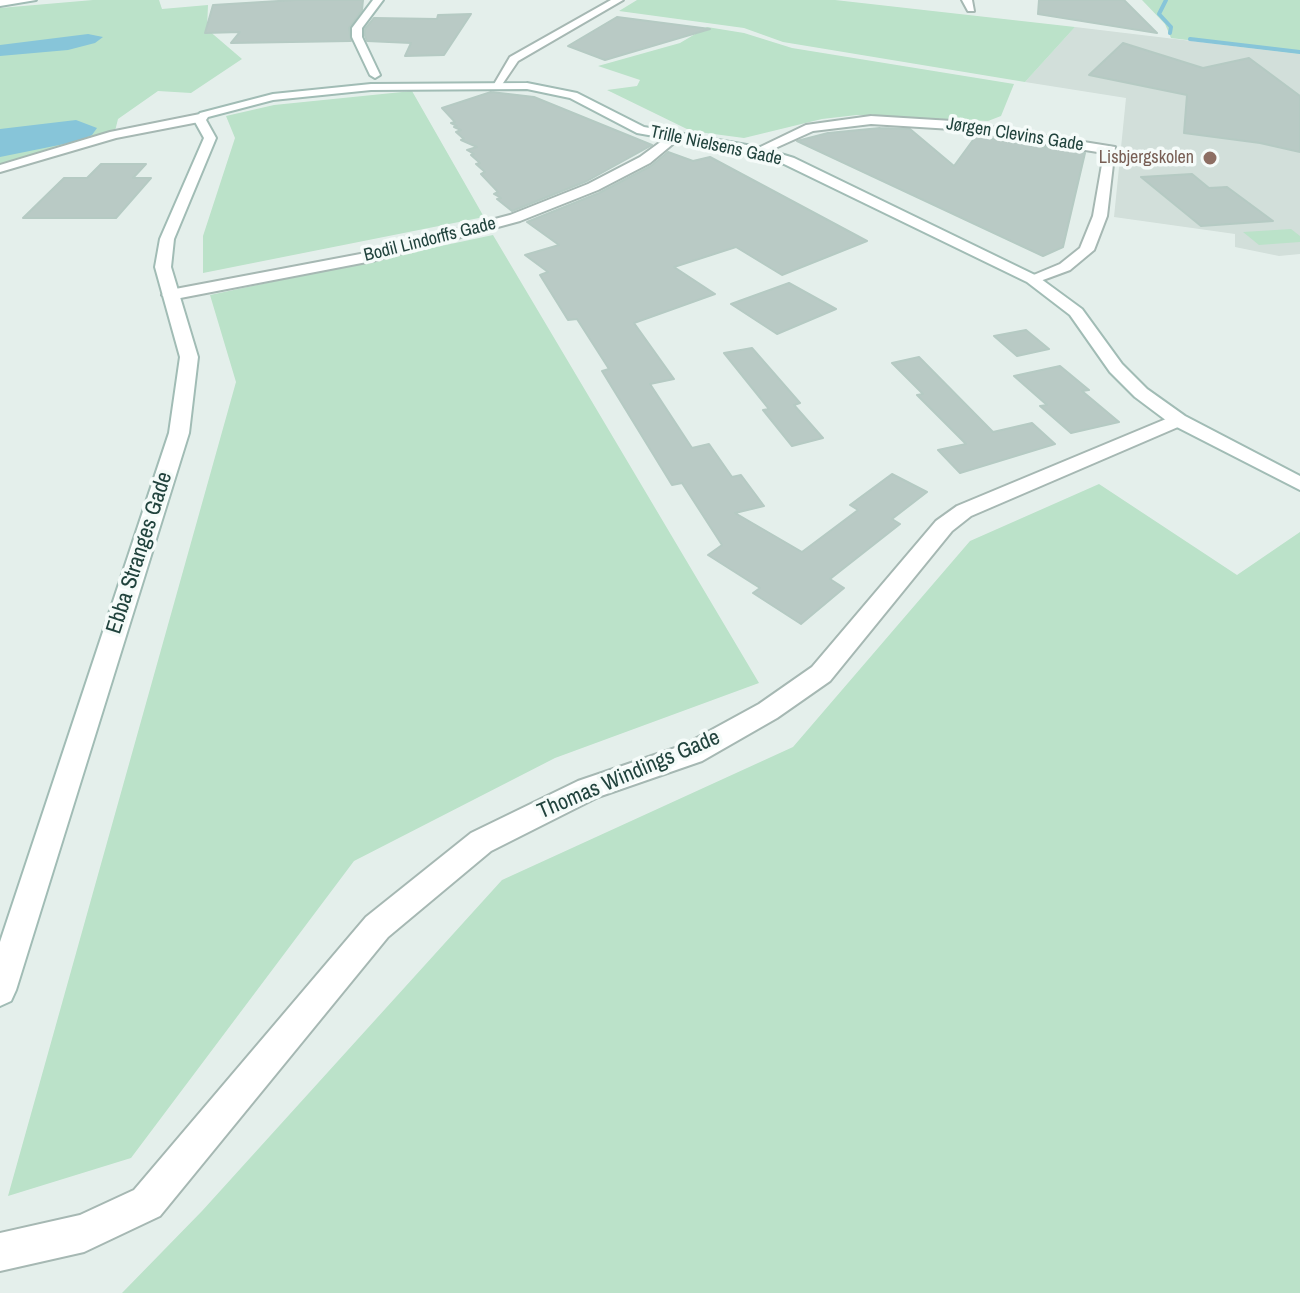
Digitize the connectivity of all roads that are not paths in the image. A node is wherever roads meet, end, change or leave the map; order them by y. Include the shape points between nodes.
1 (31, 0) edge
2 (378, 0) edge
3 (618, 0) edge
4 (0, 3) edge
5 (375, 75) dead end
6 (497, 84) junction
7 (200, 118) junction
8 (674, 138) junction
9 (758, 151) junction
10 (2, 169) edge
11 (1032, 279) junction
12 (170, 295) junction
13 (1178, 420) junction
14 (1300, 484) edge
15 (0, 990) edge
16 (0, 1252) edge

1 - 4 street
2 - 5 street via 357,28
3 - 6 street via 514,59
6 - 7 street, Trille Nielsens Gade via 295,95
6 - 8 street, Trille Nielsens Gade via 573,95 641,130
7 - 10 street, Trille Nielsens Gade via 114,135
7 - 12 street, Ebba Stranges Gade via 210,138 167,239 163,267
8 - 9 street, Trille Nielsens Gade
8 - 12 street, Bodil Lindorffs Gade via 593,187 515,218 372,256
9 - 11 street, Trille Nielsens Gade via 813,172
9 - 11 street, Jørgen Clevins Gade via 833,124 909,121 1111,150 1100,216 1087,250 1076,261
11 - 13 street, Trille Nielsens Gade via 1076,312 1116,368
12 - 15 street, Ebba Stranges Gade via 189,357 179,433
13 - 14 street, Trille Nielsens Gade
13 - 16 street, Thomas Windings Gade via 964,511 944,526 821,674 768,711 693,753 588,789 481,842 377,927 147,1203 84,1233

